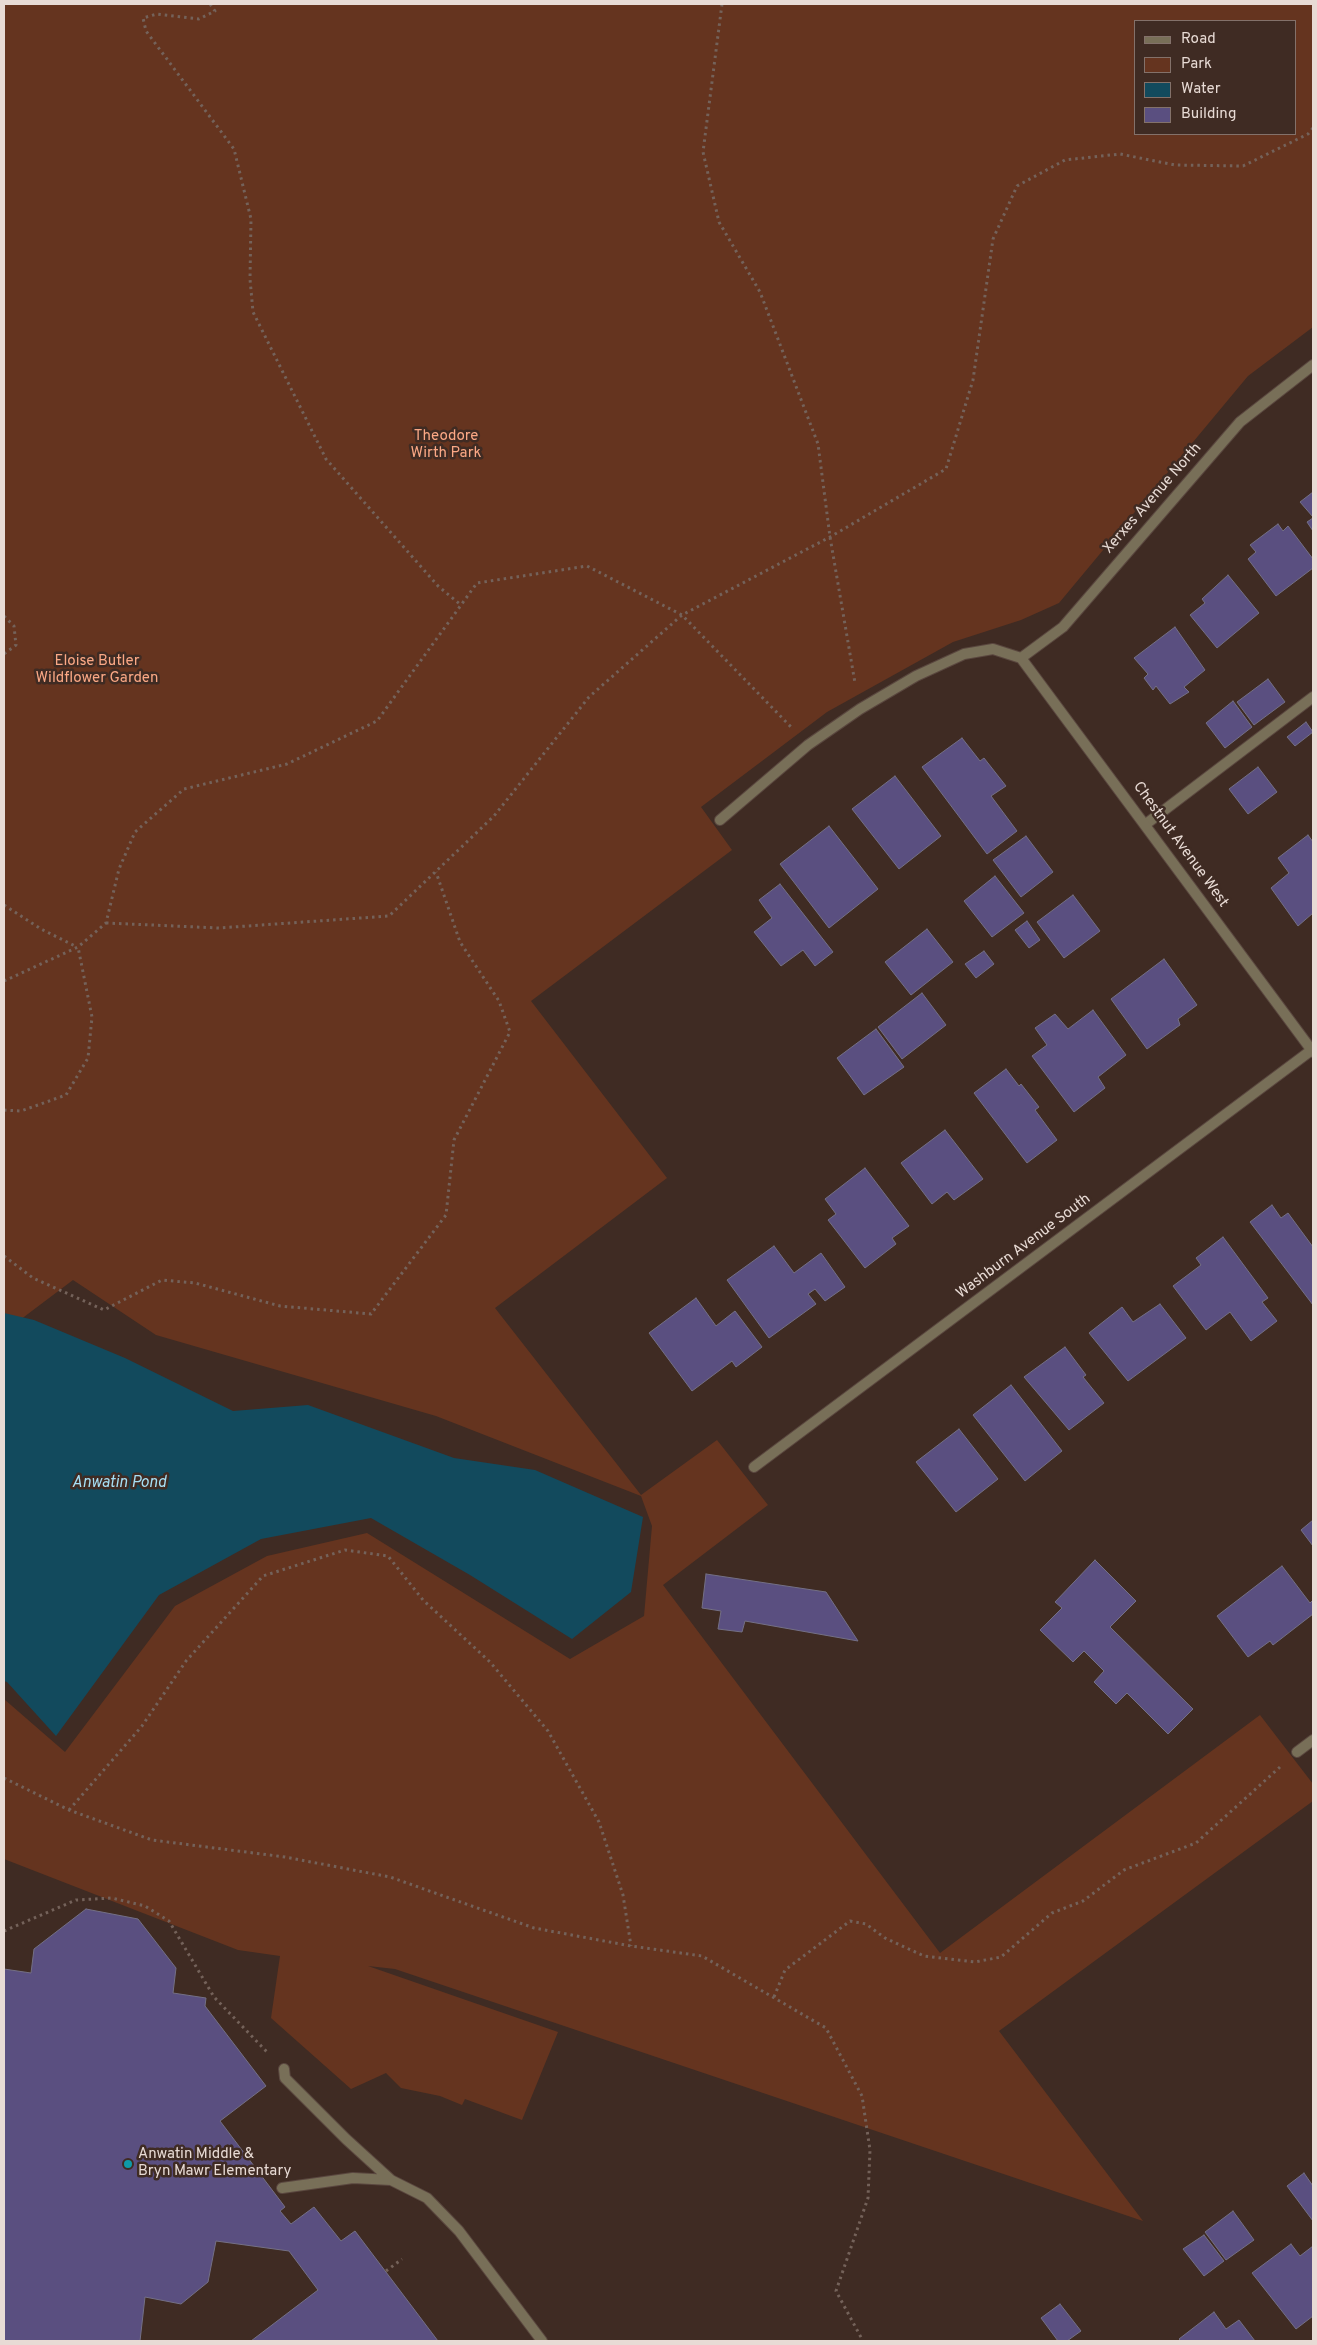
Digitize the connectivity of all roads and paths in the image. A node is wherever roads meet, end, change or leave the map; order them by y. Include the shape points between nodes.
1 (210, 4) edge
2 (722, 4) edge
3 (1313, 128) edge
4 (1313, 365) edge
5 (830, 537) junction
6 (461, 605) junction
7 (682, 615) junction
8 (4, 616) edge
9 (4, 654) edge
10 (1021, 658) junction
11 (1313, 697) edge
12 (860, 709) junction
13 (808, 745) junction
14 (720, 820) dead end
15 (1146, 824) junction
16 (436, 872) junction
17 (4, 906) edge
18 (106, 923) junction
19 (78, 947) junction
20 (4, 981) edge
21 (1313, 1050) edge
22 (4, 1110) edge
23 (4, 1256) edge
24 (754, 1467) dead end
25 (1313, 1740) edge
26 (1297, 1752) joint
27 (4, 1778) edge
28 (70, 1810) junction
29 (4, 1931) edge
30 (631, 1946) junction
31 (774, 1997) junction
32 (284, 2069) joint
33 (391, 2180) junction
34 (282, 2188) dead end
35 (402, 2259) dead end
36 (386, 2271) dead end
37 (542, 2341) edge
38 (863, 2341) edge

1 - 6 path via 215,11 198,19 158,14 143,18 146,30 234,149 251,219 253,312 326,459 438,586
2 - 5 path via 703,152 719,222 760,292 818,444
3 - 5 path via 1308,134 1244,166 1175,165 1120,154 1065,160 1017,186 993,239 973,380 946,469
4 - 10 street, Xerxes Avenue North via 1240,422 1063,627
5 - 7 path
5 - 12 path
6 - 7 path via 477,583 587,566
6 - 18 path via 377,721 287,764 184,790 135,832 119,869
7 - 13 path
7 - 16 path via 588,697 494,816
8 - 9 path via 14,626 16,645
10 - 12 street via 993,649 964,654 916,676
10 - 15 street, Chestnut Avenue West
11 - 15 street
12 - 13 street
13 - 14 street
15 - 21 street, Chestnut Avenue West
16 - 18 path via 389,916 219,928
16 - 23 path via 460,942 499,1001 510,1032 454,1140 446,1215 371,1314 280,1306 195,1283 162,1280 104,1310 33,1278
17 - 19 path
18 - 19 path
19 - 20 path
19 - 22 path via 92,1017 88,1058 66,1095 21,1111
21 - 24 street, Washburn Avenue South
25 - 26 street
26 - 31 path via 1196,1843 1124,1870 1083,1901 1052,1913 1001,1957 975,1962 924,1956 885,1938 866,1924 850,1921 785,1970
27 - 28 path
28 - 30 path via 152,1840 285,1857 390,1877 534,1928
28 - 30 path via 142,1726 186,1661 263,1576 345,1550 388,1556 423,1600 490,1662 548,1730 599,1822 623,1895
29 - 32 path via 76,1900 112,1898 145,1906 169,1921 214,1997
30 - 31 path via 702,1956
31 - 38 path via 826,2028 862,2096 870,2150 868,2198 836,2291
32 - 33 street via 285,2078
33 - 34 street via 353,2178
33 - 37 street via 427,2198 459,2231
35 - 36 path

